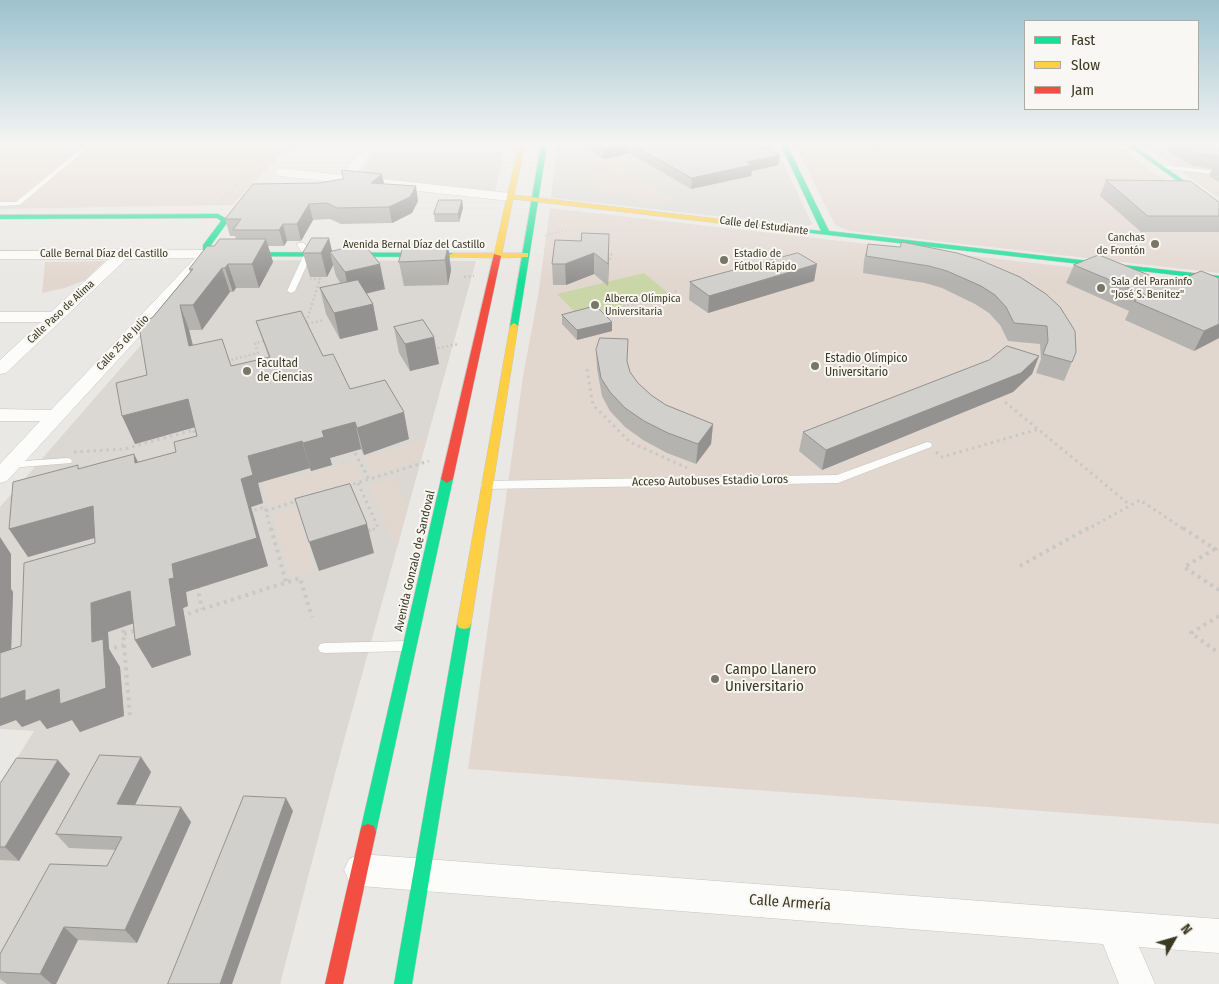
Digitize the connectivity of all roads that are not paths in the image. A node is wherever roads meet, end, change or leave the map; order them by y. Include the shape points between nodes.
1 (34, 191) edge
2 (449, 191) edge
3 (512, 191) edge
4 (536, 191) edge
5 (806, 191) edge
6 (1195, 191) edge
7 (510, 198) junction
8 (535, 200) junction
9 (0, 204) edge
10 (1219, 208) edge
11 (0, 217) edge
12 (826, 234) junction
13 (207, 250) junction
14 (305, 250) junction
15 (499, 250) junction
16 (122, 254) junction
17 (0, 255) edge
18 (525, 255) junction
19 (1219, 278) edge
20 (291, 291) dead end
21 (0, 317) edge
22 (55, 317) junction
23 (0, 369) edge
24 (0, 415) edge
25 (56, 416) junction
26 (927, 445) road end
27 (70, 457) road end
28 (5, 470) edge
29 (486, 485) junction
30 (410, 646) junction
31 (326, 648) dead end
32 (360, 870) junction
33 (421, 874) junction
34 (1114, 928) junction
35 (1219, 936) edge
36 (334, 984) edge
37 (403, 984) edge
38 (1137, 984) edge

1 - 9 lane via 18,204
2 - 7 street, Calle del Estudiante
3 - 7 street, Avenida Gonzalo de Sandoval
4 - 8 street
5 - 12 street
6 - 10 street
7 - 8 street, Calle del Estudiante
7 - 15 street, Avenida Gonzalo de Sandoval
8 - 12 street, Calle del Estudiante
8 - 18 street
11 - 13 street, Calle 25 de Julio via 218,216 225,220
12 - 19 street, Calle del Estudiante
13 - 14 street, Avenida Bernal Díaz del Castillo
13 - 16 street, Calle Bernal Díaz del Castillo
13 - 25 street, Calle 25 de Julio
14 - 15 street, Avenida Bernal Díaz del Castillo
14 - 15 street, Avenida Bernal Díaz del Castillo via 320,254
14 - 20 lane
15 - 18 street, Avenida Bernal Díaz del Castillo
15 - 30 street, Avenida Gonzalo de Sandoval
16 - 17 street, Calle Bernal Díaz del Castillo
16 - 22 street, Calle Paso de Alima
18 - 29 street
21 - 22 street
22 - 23 street, Calle Paso de Alima
24 - 25 street
25 - 28 street, Calle 25 de Julio
26 - 29 lane, Acceso Autobuses Estadio Loros via 838,479
27 - 28 lane
29 - 33 street
30 - 31 lane
30 - 32 street, Avenida Gonzalo de Sandoval
32 - 33 street, Calle Armería
32 - 36 street, Avenida Gonzalo de Sandoval
33 - 34 street, Calle Armería
33 - 37 street
34 - 35 street, Calle Armería
34 - 38 street

